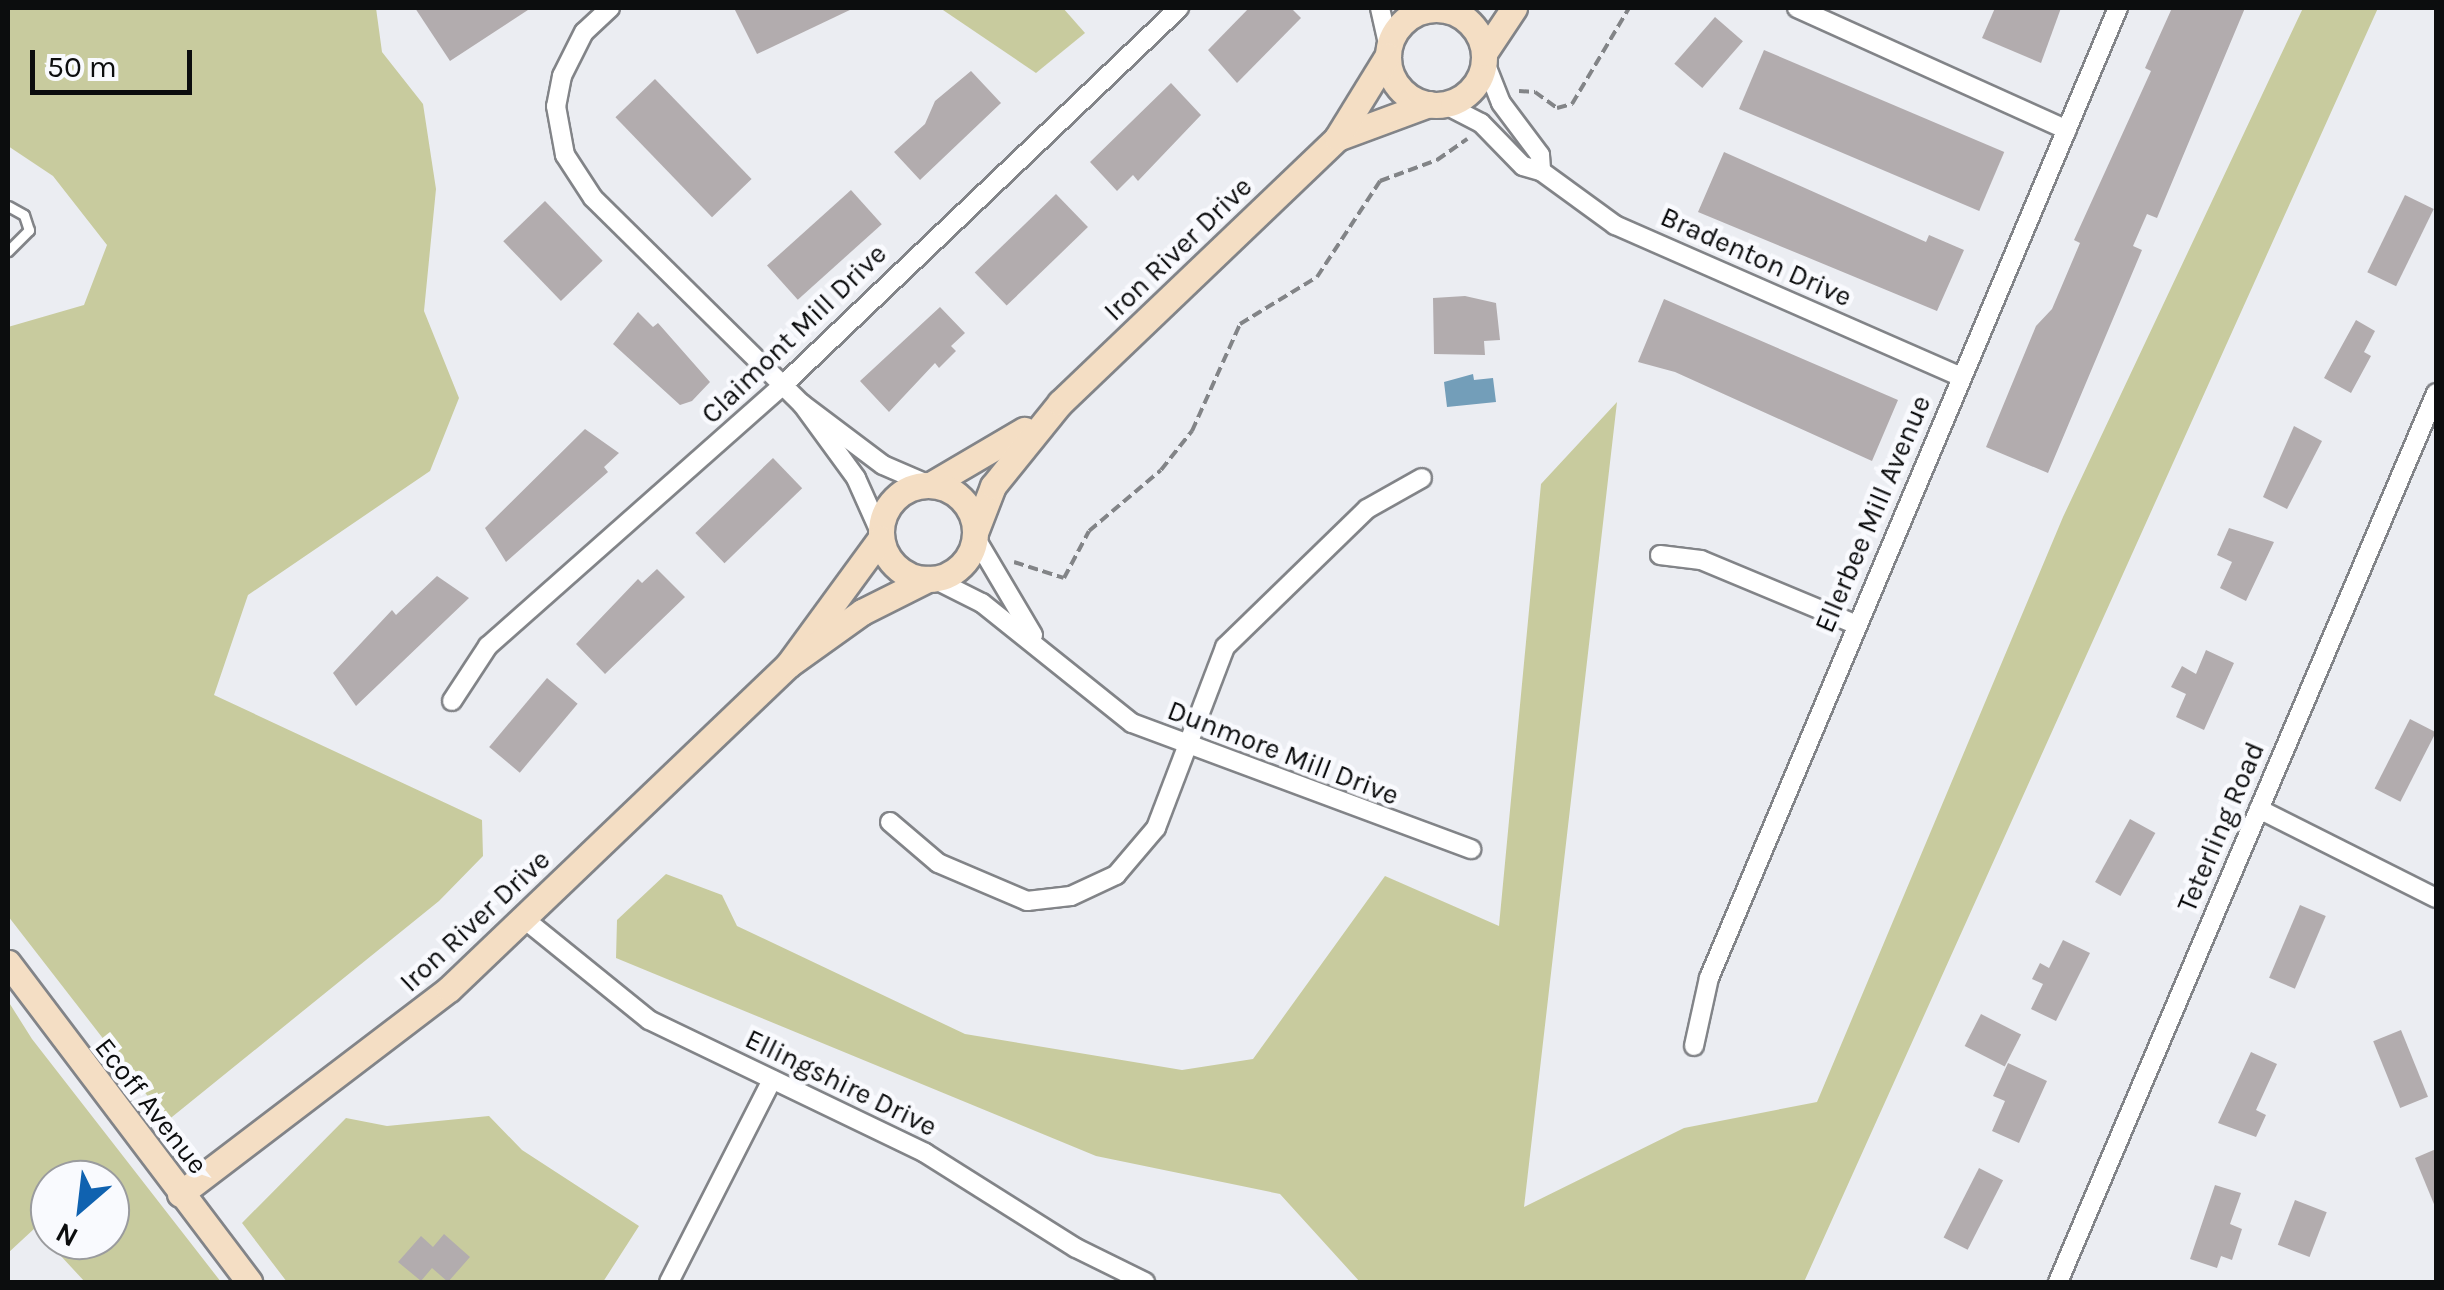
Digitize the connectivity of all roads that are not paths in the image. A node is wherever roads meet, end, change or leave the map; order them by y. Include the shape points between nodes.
1 (610, 8) edge
2 (1179, 8) edge
3 (1380, 8) edge
4 (1432, 8) edge
5 (1514, 8) edge
6 (1797, 8) edge
7 (2118, 8) edge
8 (1388, 52) junction
9 (1484, 57) junction
10 (1437, 104) junction
11 (2067, 130) junction
12 (1337, 138) junction
13 (1540, 171) junction
14 (8, 206) edge
15 (8, 251) edge
16 (1960, 377) junction
17 (783, 385) junction
18 (2436, 393) edge
19 (1060, 403) junction
20 (802, 404) junction
21 (1422, 478) dead end
22 (929, 484) junction
23 (976, 533) junction
24 (881, 536) junction
25 (1660, 555) dead end
26 (931, 579) junction
27 (1856, 625) junction
28 (1042, 648) junction
29 (788, 664) junction
30 (452, 701) dead end
31 (1186, 748) junction
32 (2259, 809) junction
33 (890, 822) dead end
34 (1471, 849) dead end
35 (2436, 898) edge
36 (524, 918) junction
37 (8, 963) edge
38 (1694, 1046) dead end
39 (772, 1080) junction
40 (180, 1194) junction
41 (249, 1282) edge
42 (670, 1282) edge
43 (1145, 1282) edge
44 (2058, 1282) edge

1 - 17 street via 584,32 562,76 556,106 565,156 593,198
2 - 17 street, Claimont Mill Drive
3 - 8 street
4 - 8 street via 1406,18
4 - 9 street via 1474,27
5 - 9 street
6 - 11 street
7 - 11 street, Ellerbee Mill Avenue
8 - 10 street via 1400,88
8 - 12 street, Iron River Drive
9 - 10 street via 1467,93
9 - 13 street, Bradenton Drive via 1501,104 1540,156
10 - 12 street, Iron River Drive
10 - 13 street, Bradenton Drive via 1482,123 1523,166
11 - 16 street, Ellerbee Mill Avenue
12 - 19 street, Iron River Drive
13 - 16 street, Bradenton Drive via 1615,226
14 - 15 lane via 24,216 29,230
16 - 27 street, Ellerbee Mill Avenue
17 - 20 street
17 - 30 street, Claimont Mill Drive via 488,646
18 - 32 street, Teterling Road
19 - 22 street, Iron River Drive via 998,449
19 - 23 street, Iron River Drive via 993,486
20 - 22 street via 883,466
20 - 24 street via 856,478
21 - 31 street via 1378,500 1238,631 1217,660
22 - 23 street via 958,496
22 - 24 street via 896,497
23 - 26 street via 957,569
23 - 28 street, Dunmore Mill Drive
24 - 26 street via 892,563
24 - 29 street, Iron River Drive
25 - 27 street via 1702,560
26 - 28 street, Dunmore Mill Drive via 972,596
26 - 29 street, Iron River Drive via 862,612
27 - 38 street, Ellerbee Mill Avenue via 1709,978
28 - 31 street, Dunmore Mill Drive via 1132,723
29 - 36 street, Iron River Drive
31 - 33 street via 1142,852 1116,875 1072,896 1028,901 997,892 928,857
31 - 34 street, Dunmore Mill Drive
32 - 35 street
32 - 44 street, Teterling Road
36 - 39 street, Ellingshire Drive via 626,1006
36 - 40 street, Iron River Drive via 409,1024
37 - 40 street, Ecoff Avenue
39 - 42 street
39 - 43 street, Ellingshire Drive via 926,1153 1076,1248
40 - 41 street, Ecoff Avenue

